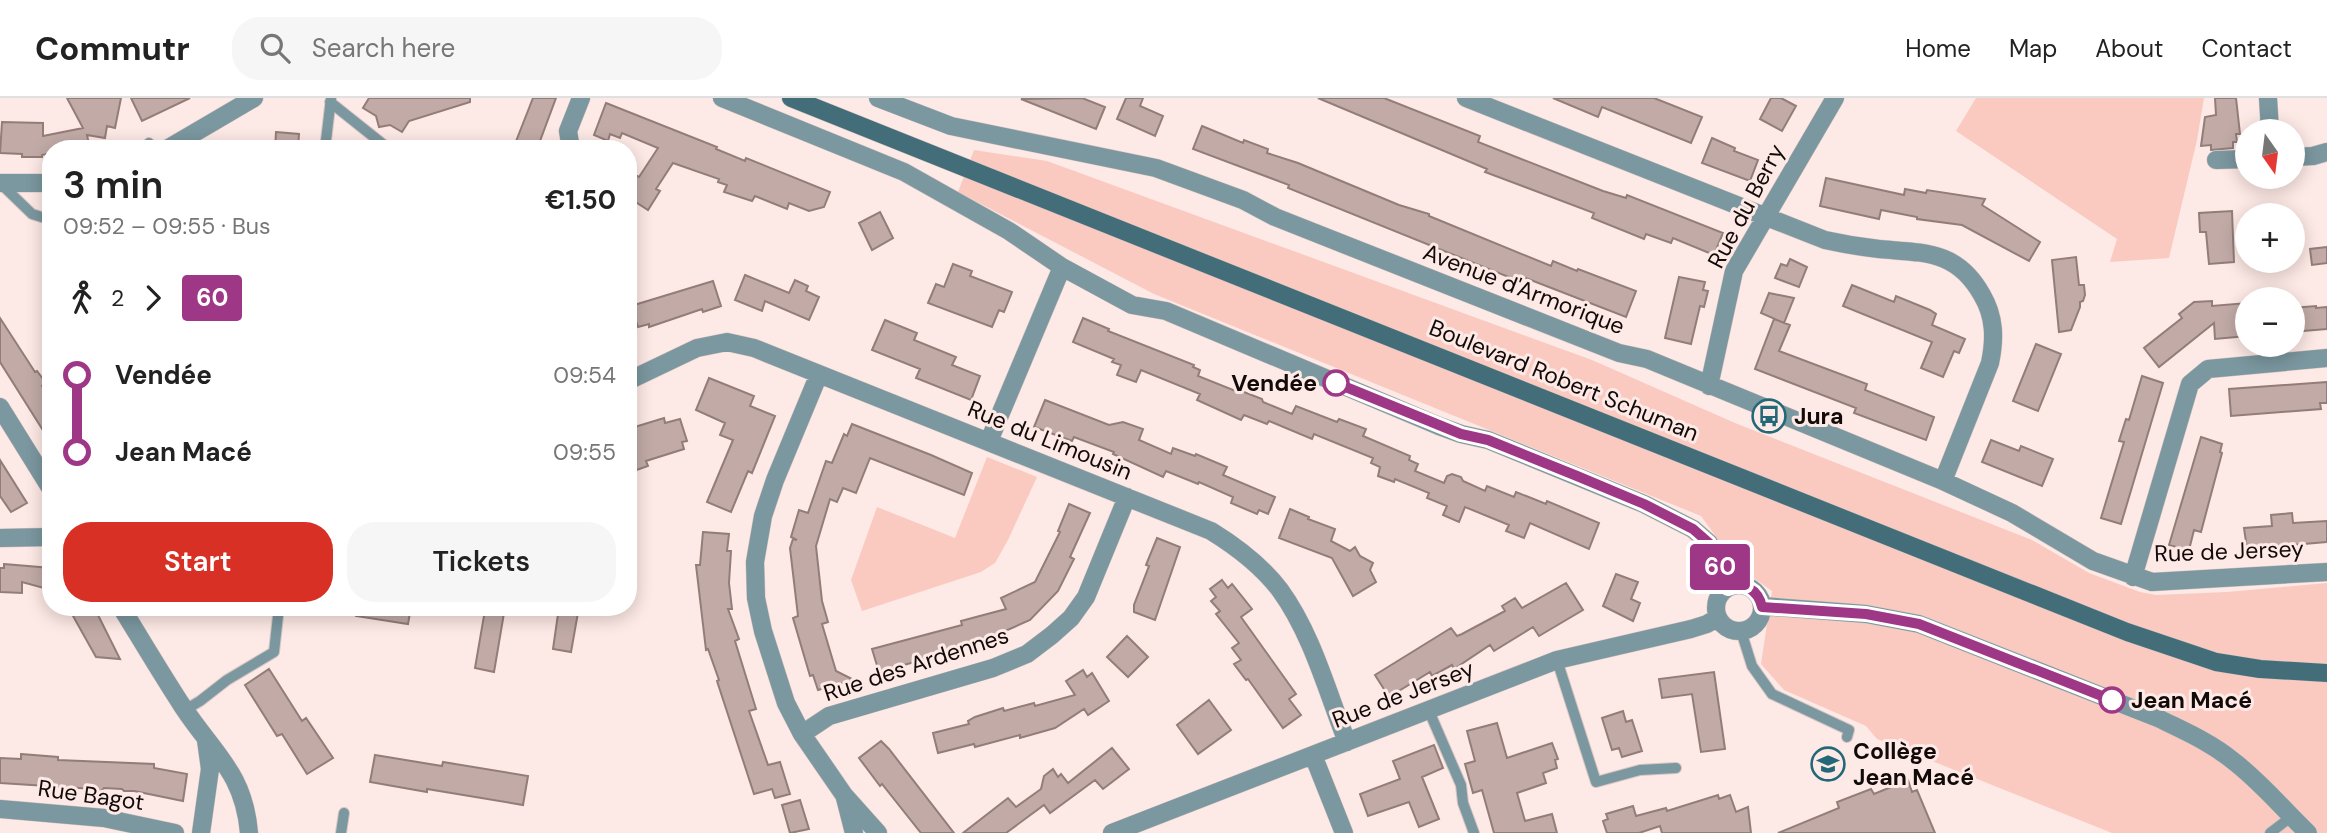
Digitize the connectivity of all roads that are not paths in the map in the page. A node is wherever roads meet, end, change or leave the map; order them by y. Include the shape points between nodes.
1 (254, 98) edge
2 (581, 98) edge
3 (722, 98) edge
4 (792, 98) edge
5 (878, 98) edge
6 (1835, 98) edge
7 (2268, 98) edge
8 (1469, 99) edge
9 (331, 100) edge
10 (2269, 119) edge
11 (182, 140) edge
12 (326, 140) edge
13 (378, 140) edge
14 (570, 140) edge
15 (2327, 152) edge
16 (2305, 156) edge
17 (2235, 159) edge
18 (2216, 160) dead end
19 (0, 183) edge
20 (42, 183) edge
21 (1765, 216) junction
22 (42, 218) edge
23 (1062, 267) junction
24 (2327, 358) edge
25 (819, 374) junction
26 (637, 377) edge
27 (1709, 386) junction
28 (0, 407) edge
29 (989, 441) junction
30 (42, 475) edge
31 (1943, 481) junction
32 (1127, 497) junction
33 (42, 537) edge
34 (0, 538) edge
35 (2327, 572) edge
36 (2133, 577) junction
37 (1728, 588) junction
38 (1762, 607) junction
39 (127, 616) edge
40 (278, 616) edge
41 (1718, 617) junction
42 (1741, 631) junction
43 (1558, 660) junction
44 (2327, 673) edge
45 (1772, 694) junction
46 (1770, 706) dead end
47 (185, 710) junction
48 (1429, 711) junction
49 (802, 734) junction
50 (205, 735) junction
51 (1847, 737) dead end
52 (1347, 742) junction
53 (1313, 755) junction
54 (1676, 768) dead end
55 (844, 795) junction
56 (0, 809) edge
57 (344, 813) dead end
58 (2291, 817) junction
59 (175, 833) edge
60 (201, 833) edge
61 (249, 833) edge
62 (341, 833) edge
63 (854, 833) edge
64 (878, 833) edge
65 (1111, 833) edge
66 (1344, 833) edge
67 (1475, 833) edge
68 (2270, 833) edge
69 (2308, 833) edge

1 - 11 street
2 - 14 street via 568,131
3 - 23 street via 904,172 1009,231
4 - 44 main road, Boulevard Robert Schuman via 2163,645 2227,664
5 - 27 street, Avenue d'Armorique via 951,126 1156,168
6 - 21 street, Rue du Berry
7 - 10 street
8 - 21 street
9 - 12 lane
9 - 13 lane
15 - 16 street
17 - 18 street
19 - 20 street
19 - 22 lane
21 - 27 street, Rue du Berry via 1734,271
21 - 31 street via 1850,246 1936,255 1954,262 1974,281 1987,302 1994,344
23 - 29 street
23 - 37 street via 1132,305 1166,311 1342,387 1644,504 1693,529 1709,543
24 - 36 street via 2208,369 2190,384
25 - 26 street, Rue du Limousin via 727,342 697,348
25 - 29 street, Rue du Limousin
25 - 49 street via 775,480 755,562 763,631 786,703
27 - 31 street, Avenue d'Armorique
28 - 30 street
29 - 32 street, Rue du Limousin
31 - 36 street, Avenue d'Armorique via 2012,513 2093,561
32 - 49 street, Rue des Ardennes via 1086,597 1071,618 1027,654 829,716
32 - 52 street, Rue du Limousin via 1211,531 1258,565 1299,622
33 - 34 street
35 - 36 street, Rue de Jersey via 2152,582
37 - 38 street via 1750,588
37 - 41 street via 1716,604
38 - 42 street via 1754,626
38 - 58 street via 1866,614 1919,624 2058,678 2196,736 2239,765
39 - 47 street
40 - 47 lane via 274,652
41 - 42 street via 1727,628
41 - 43 street, Rue de Jersey via 1691,629
42 - 45 lane via 1752,666
43 - 48 street, Rue de Jersey
43 - 54 lane via 1596,782 1640,770
45 - 46 lane
45 - 51 lane via 1849,730
47 - 50 street
48 - 52 street, Rue de Jersey
48 - 67 lane via 1461,785
49 - 55 street
50 - 60 street via 210,769
50 - 61 street via 236,780
52 - 53 street, Rue de Jersey
53 - 65 street, Rue de Jersey
53 - 66 street
55 - 63 street
55 - 64 street
56 - 59 street, Rue Bagot via 104,818
57 - 62 lane
58 - 68 lane
58 - 69 street

